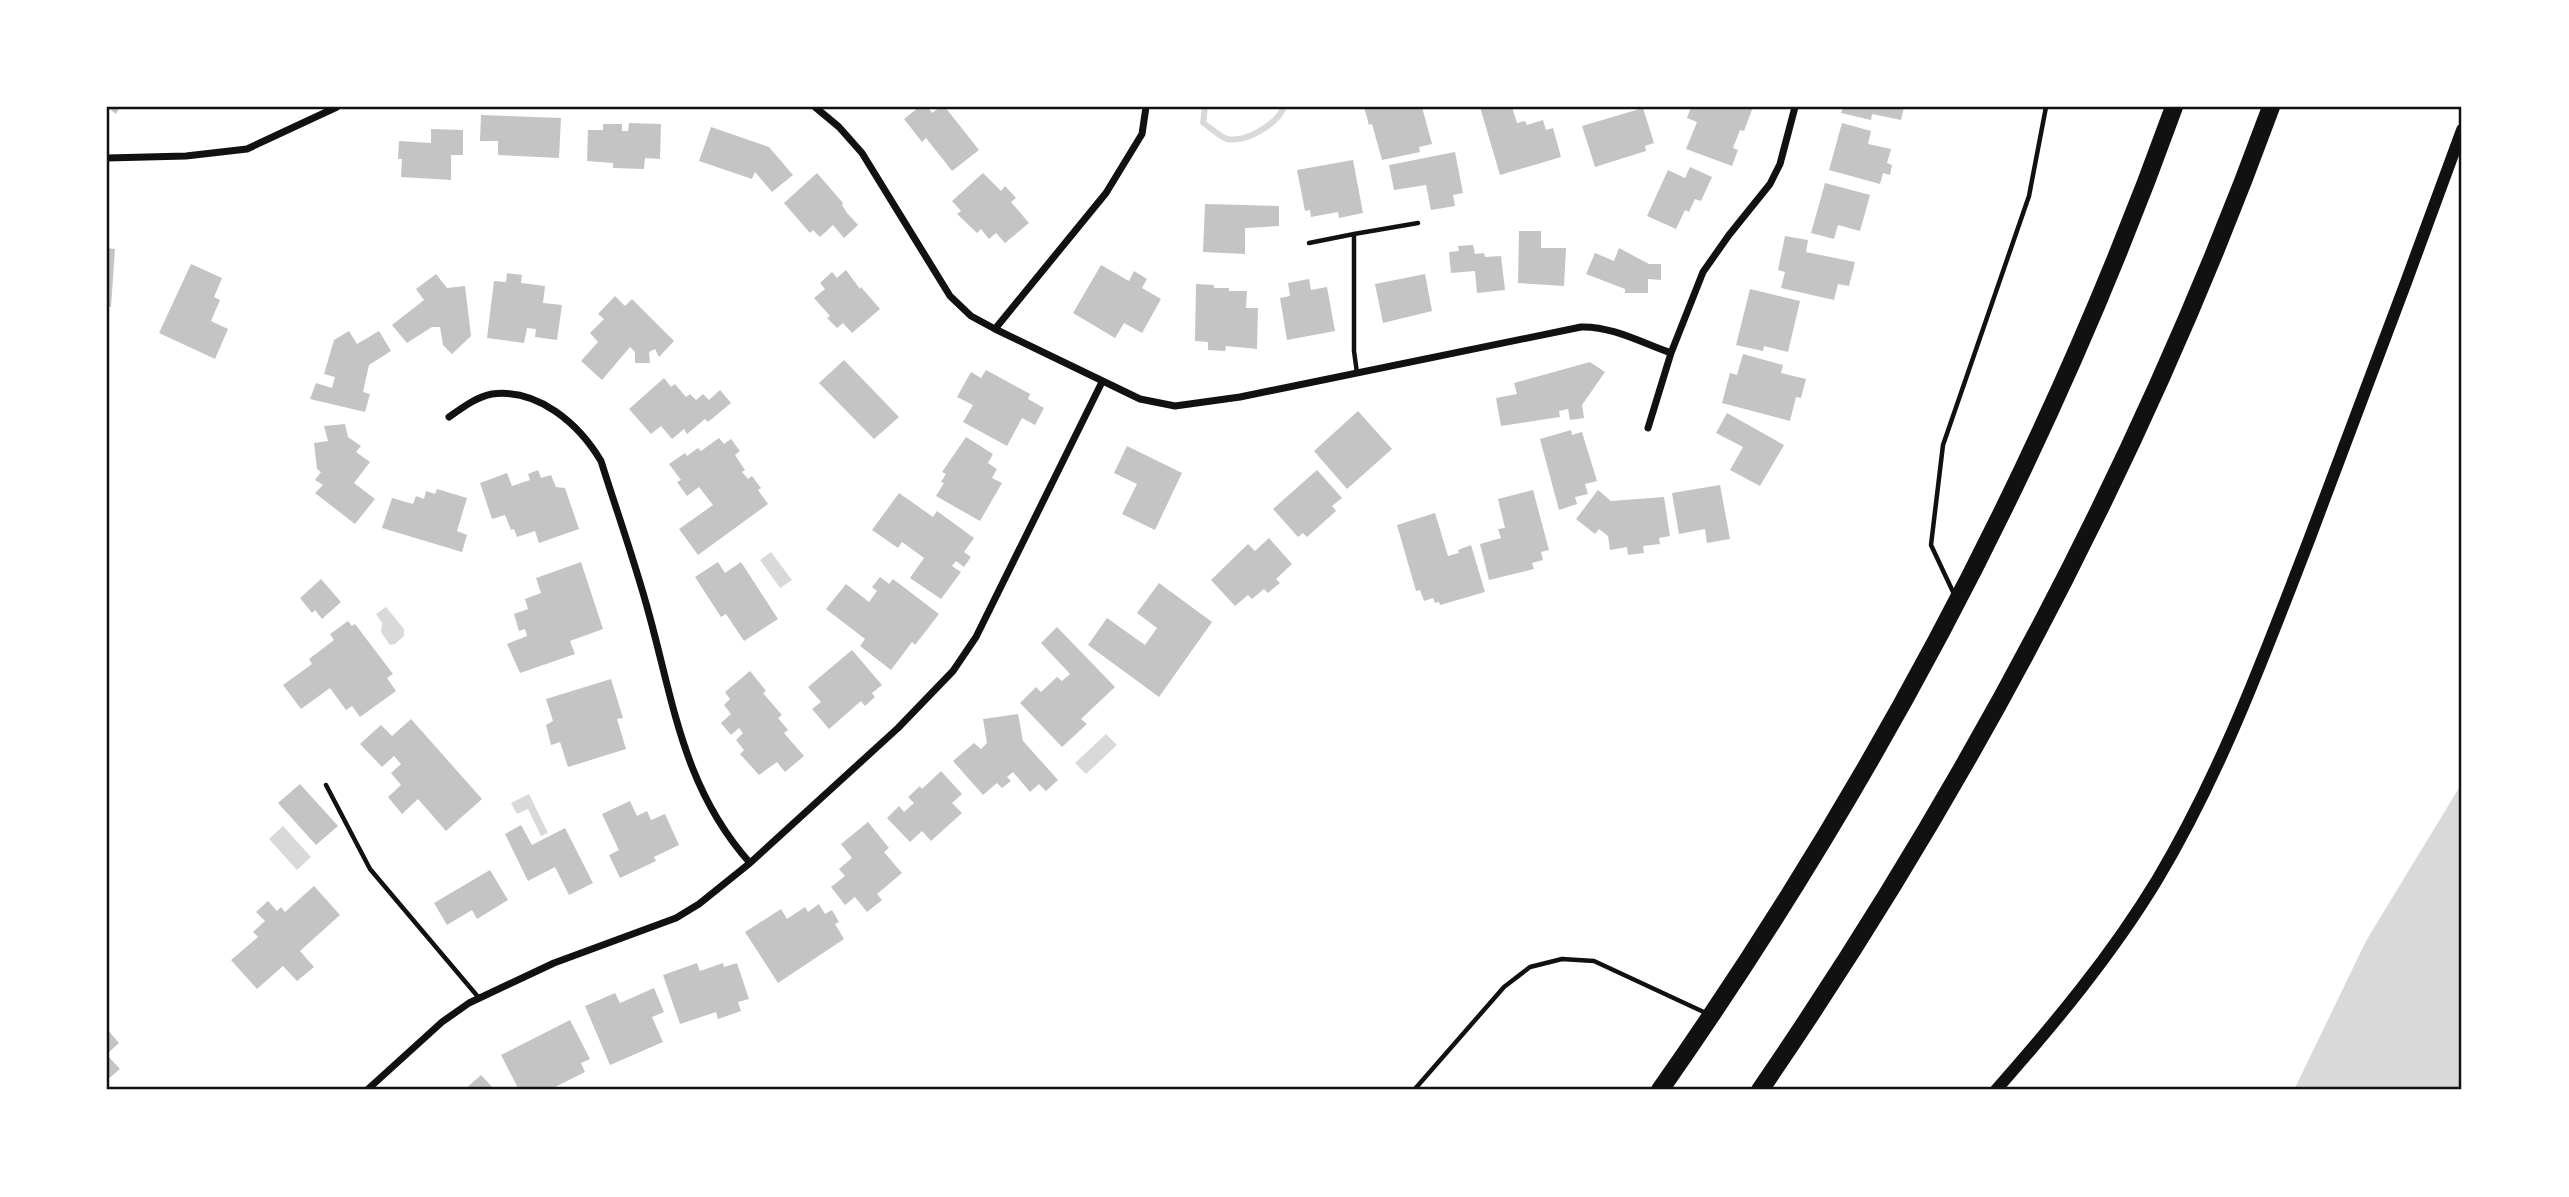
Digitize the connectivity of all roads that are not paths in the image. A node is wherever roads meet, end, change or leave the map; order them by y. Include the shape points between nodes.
1 (337, 107) edge
2 (815, 107) edge
3 (1146, 107) edge
4 (1795, 107) edge
5 (2046, 107) edge
6 (2174, 107) edge
7 (2271, 107) edge
8 (2280, 107) edge
9 (2462, 130) edge
10 (107, 158) edge
11 (2249, 166) junction
12 (1418, 223) dead end
13 (1354, 234) junction
14 (1309, 243) dead end
15 (995, 329) junction
16 (1671, 353) junction
17 (1357, 373) junction
18 (1102, 382) junction
19 (449, 417) dead end
20 (1648, 428) dead end
21 (1958, 601) junction
22 (326, 785) dead end
23 (750, 863) junction
24 (479, 998) junction
25 (1712, 1016) junction
26 (367, 1090) edge
27 (1414, 1090) edge
28 (1660, 1090) edge
29 (1760, 1090) edge
30 (1996, 1090) edge

1 - 10 street via 247,149
2 - 15 street via 862,153 950,296 971,316
3 - 15 street via 1142,134 1106,193
4 - 16 street via 1780,164 1762,196 1703,272
5 - 21 lane via 2029,196 1943,444 1931,545
6 - 21 highway via 2099,297
7 - 11 highway
8 - 11 highway
9 - 30 street via 2268,646 2204,793 2132,920
11 - 29 highway via 2144,413 2003,696 1884,902
12 - 13 lane
13 - 14 lane
13 - 17 lane
15 - 18 street
16 - 17 street via 1610,330 1581,327
16 - 20 street
17 - 18 street via 1175,406
18 - 23 street via 976,637 953,671 898,728
19 - 23 street via 489,394 512,393 554,410 589,441 605,473 647,606 680,738 698,786
21 - 25 highway via 1820,846
22 - 24 lane via 370,869
23 - 24 street via 676,918 554,963
24 - 26 street via 442,1022
25 - 27 lane via 1594,961 1552,961 1530,967 1504,987
25 - 28 highway

